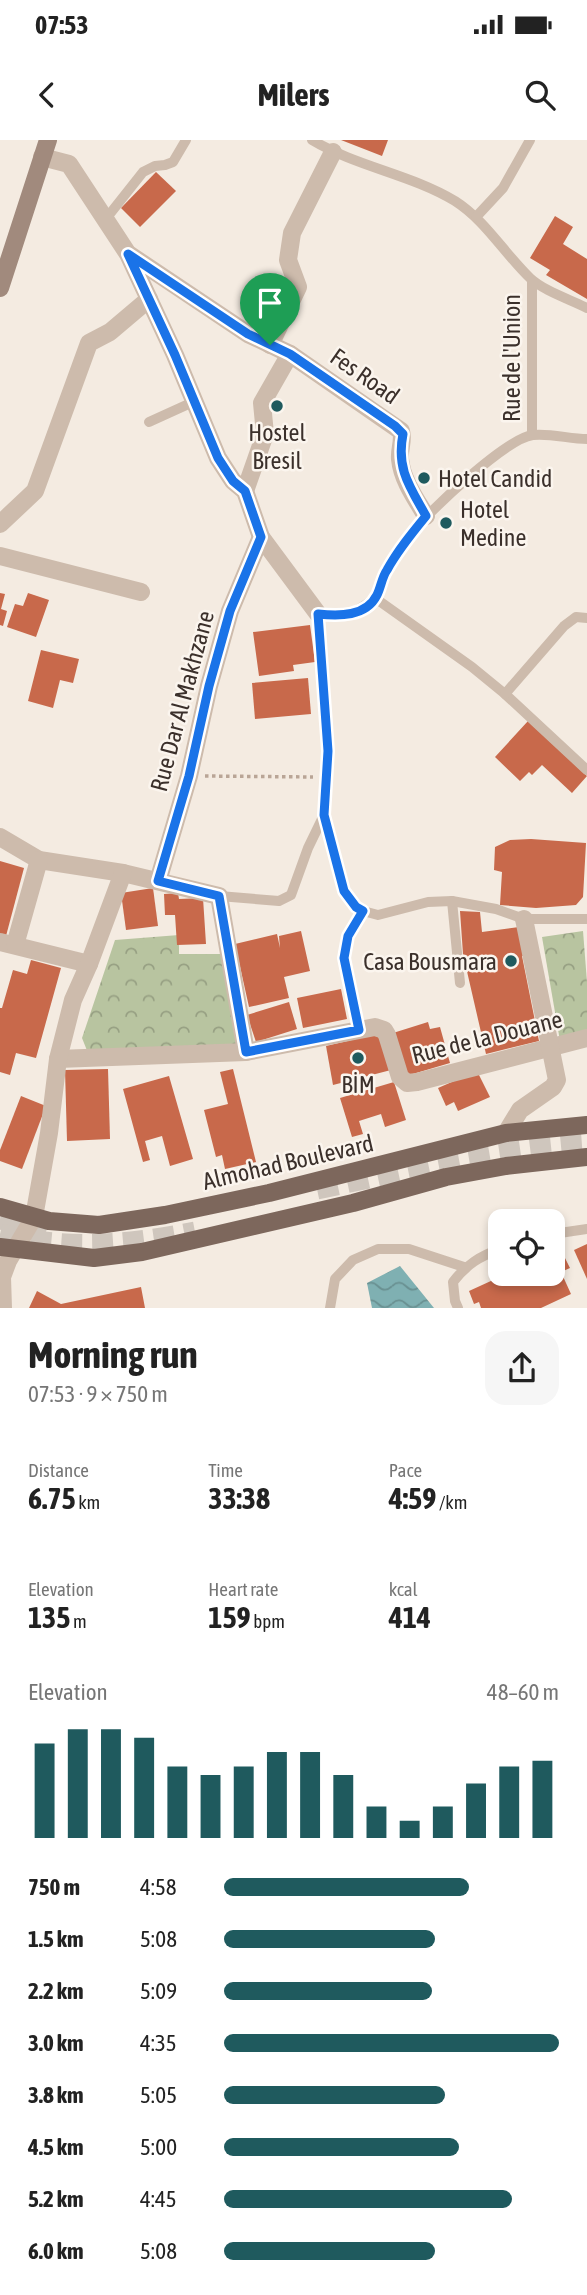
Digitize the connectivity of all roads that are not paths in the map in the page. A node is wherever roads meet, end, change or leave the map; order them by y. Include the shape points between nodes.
1 (186, 140) edge
2 (312, 140) edge
3 (530, 140) edge
4 (45, 149) edge
5 (333, 152) junction
6 (476, 217) junction
7 (105, 220) junction
8 (128, 254) junction
9 (532, 281) junction
10 (0, 288) edge
11 (149, 299) junction
12 (587, 307) edge
13 (270, 345) junction
14 (290, 354) junction
15 (193, 402) junction
16 (149, 422) dead end
17 (532, 435) junction
18 (587, 439) edge
19 (245, 491) junction
20 (426, 516) junction
21 (0, 524) edge
22 (261, 537) junction
23 (0, 556) edge
24 (141, 592) dead end
25 (375, 598) junction
26 (318, 614) junction
27 (587, 618) edge
28 (505, 694) junction
29 (587, 770) edge
30 (324, 815) junction
31 (0, 837) edge
32 (39, 860) junction
33 (123, 873) junction
34 (158, 881) junction
35 (219, 896) junction
36 (452, 901) junction
37 (363, 911) junction
38 (524, 919) junction
39 (587, 919) edge
40 (8, 944) edge
41 (89, 964) junction
42 (460, 983) dead end
43 (359, 1030) junction
44 (587, 1038) edge
45 (549, 1048) junction
46 (246, 1052) junction
47 (58, 1059) junction
48 (587, 1125) edge
49 (506, 1133) junction
50 (587, 1157) edge
51 (0, 1207) edge
52 (34, 1217) junction
53 (587, 1229) edge
54 (565, 1232) edge
55 (7, 1249) edge
56 (488, 1254) edge
57 (464, 1267) junction
58 (3, 1308) edge
59 (330, 1308) edge
60 (458, 1308) edge

1 - 7 lane via 173,162 143,172
2 - 5 lane
3 - 6 lane via 503,188
4 - 7 street via 69,164
4 - 10 main road
5 - 6 lane via 434,190
5 - 13 street via 292,233 288,260 298,287
6 - 9 lane
7 - 8 street
8 - 11 street
8 - 13 street, Fes Road
9 - 12 lane
9 - 17 lane, Rue de l'Union
11 - 15 street
11 - 21 street via 89,344 35,491
13 - 14 street, Fes Road
14 - 19 street via 262,403 265,434
14 - 20 street, Fes Road via 401,431 401,466
15 - 16 lane
15 - 19 street via 227,474
17 - 18 lane
17 - 20 lane via 480,469
19 - 22 street
20 - 25 lane via 386,571
22 - 26 street
22 - 34 street, Rue Dar Al Makhzane via 230,611
23 - 24 street
25 - 26 lane via 344,617
25 - 28 lane
26 - 30 lane via 327,777
27 - 28 lane via 576,617 564,626
28 - 29 lane
30 - 35 lane via 291,895 284,900
30 - 37 lane via 344,891
31 - 32 street
32 - 33 street
32 - 40 street
33 - 34 street
33 - 41 street
34 - 35 street
35 - 46 street
36 - 37 lane via 378,915
36 - 38 lane
36 - 42 lane
37 - 43 lane via 348,936 344,958
38 - 39 lane
38 - 45 street
40 - 41 street
41 - 47 street via 72,1000
43 - 45 street, Rue de la Douane via 384,1030 400,1077 408,1083
43 - 46 street, Rue de la Douane
44 - 45 street, Rue de la Douane
45 - 49 street via 556,1083 520,1110
46 - 47 street, Rue de la Douane
47 - 52 street
48 - 49 main road, Almohad Boulevard
49 - 52 main road, Almohad Boulevard via 268,1194 165,1215 99,1225
50 - 55 main road via 446,1177 142,1252 94,1258
51 - 52 main road, Almohad Boulevard
52 - 55 street
53 - 54 lane
55 - 58 street
56 - 57 lane
57 - 59 lane via 409,1249 378,1249 352,1259 335,1279
57 - 60 lane via 453,1282

